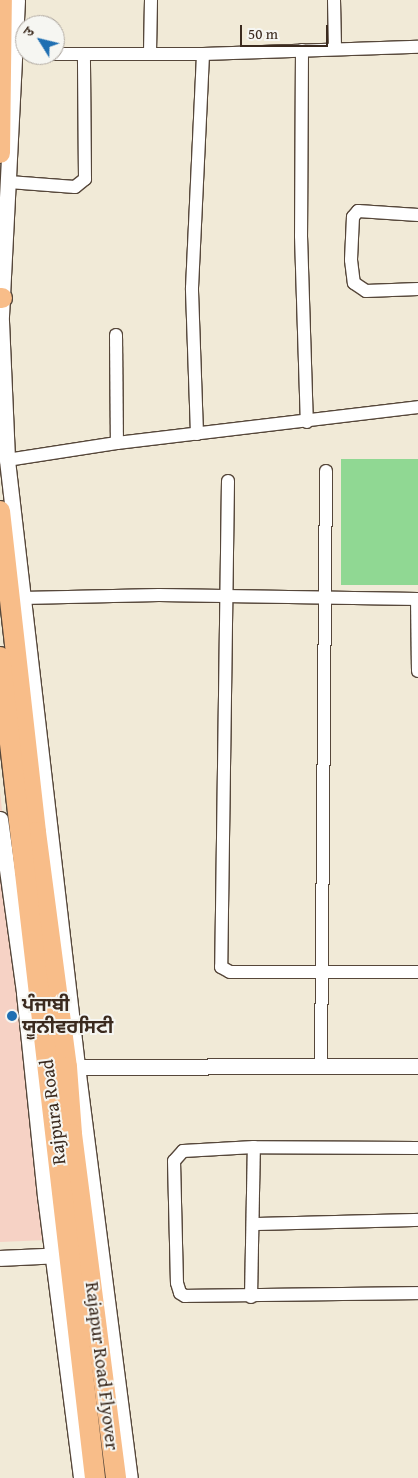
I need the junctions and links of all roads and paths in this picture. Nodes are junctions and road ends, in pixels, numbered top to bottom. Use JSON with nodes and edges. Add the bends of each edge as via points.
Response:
{"nodes":[{"id":1,"x":2,"y":0,"type":"edge"},
{"id":2,"x":16,"y":0,"type":"edge"},
{"id":3,"x":152,"y":0,"type":"edge"},
{"id":4,"x":334,"y":0,"type":"edge"},
{"id":5,"x":17,"y":15,"type":"edge"},
{"id":6,"x":418,"y":47,"type":"edge"},
{"id":7,"x":336,"y":48,"type":"junction"},
{"id":8,"x":302,"y":50,"type":"junction"},
{"id":9,"x":150,"y":52,"type":"junction"},
{"id":10,"x":65,"y":54,"type":"edge"},
{"id":11,"x":84,"y":54,"type":"junction"},
{"id":12,"x":204,"y":54,"type":"junction"},
{"id":13,"x":19,"y":65,"type":"edge"},
{"id":14,"x":0,"y":153,"type":"edge"},
{"id":15,"x":9,"y":182,"type":"junction"},
{"id":16,"x":418,"y":215,"type":"edge"},
{"id":17,"x":418,"y":288,"type":"edge"},
{"id":18,"x":1,"y":298,"type":"edge"},
{"id":19,"x":116,"y":336,"type":"dead end"},
{"id":20,"x":418,"y":407,"type":"edge"},
{"id":21,"x":307,"y":422,"type":"junction"},
{"id":22,"x":197,"y":434,"type":"junction"},
{"id":23,"x":117,"y":443,"type":"junction"},
{"id":24,"x":7,"y":460,"type":"junction"},
{"id":25,"x":326,"y":471,"type":"dead end"},
{"id":26,"x":228,"y":481,"type":"dead end"},
{"id":27,"x":0,"y":511,"type":"edge"},
{"id":28,"x":228,"y":596,"type":"junction"},
{"id":29,"x":22,"y":598,"type":"junction"},
{"id":30,"x":327,"y":598,"type":"junction"},
{"id":31,"x":418,"y":599,"type":"edge"},
{"id":32,"x":0,"y":657,"type":"edge"},
{"id":33,"x":418,"y":672,"type":"edge"},
{"id":34,"x":0,"y":819,"type":"edge"},
{"id":35,"x":323,"y":972,"type":"junction"},
{"id":36,"x":418,"y":972,"type":"edge"},
{"id":37,"x":321,"y":1066,"type":"junction"},
{"id":38,"x":418,"y":1066,"type":"edge"},
{"id":39,"x":64,"y":1067,"type":"junction"},
{"id":40,"x":254,"y":1147,"type":"junction"},
{"id":41,"x":418,"y":1148,"type":"edge"},
{"id":42,"x":418,"y":1220,"type":"edge"},
{"id":43,"x":253,"y":1224,"type":"junction"},
{"id":44,"x":70,"y":1254,"type":"junction"},
{"id":45,"x":0,"y":1258,"type":"edge"},
{"id":46,"x":418,"y":1294,"type":"edge"},
{"id":47,"x":251,"y":1297,"type":"junction"},
{"id":48,"x":81,"y":1478,"type":"edge"},
{"id":49,"x":95,"y":1478,"type":"edge"},
{"id":50,"x":116,"y":1478,"type":"edge"},
{"id":51,"x":130,"y":1478,"type":"edge"}],
"edges":[{"from":1,"to":14,"type":"highway"},
{"from":2,"to":5,"type":"street"},
{"from":3,"to":9,"type":"street"},
{"from":4,"to":7,"type":"street"},
{"from":6,"to":7,"type":"street"},
{"from":7,"to":8,"type":"street"},
{"from":8,"to":12,"type":"street"},
{"from":8,"to":21,"type":"street","via":[[301,236]]},
{"from":9,"to":11,"type":"street"},
{"from":9,"to":12,"type":"street"},
{"from":10,"to":11,"type":"street"},
{"from":11,"to":15,"type":"street","via":[[85,180],[75,187]]},
{"from":12,"to":22,"type":"street","via":[[192,288]]},
{"from":13,"to":15,"type":"street"},
{"from":15,"to":18,"type":"street"},
{"from":16,"to":17,"type":"street","via":[[358,211],[353,216],[351,260],[354,283],[366,291]]},
{"from":18,"to":24,"type":"street"},
{"from":19,"to":23,"type":"street"},
{"from":20,"to":21,"type":"street"},
{"from":21,"to":22,"type":"street"},
{"from":22,"to":23,"type":"street"},
{"from":23,"to":24,"type":"street"},
{"from":24,"to":29,"type":"street"},
{"from":25,"to":30,"type":"street"},
{"from":26,"to":28,"type":"street"},
{"from":27,"to":39,"type":"highway","name":"Rajpura Road"},
{"from":28,"to":29,"type":"street"},
{"from":28,"to":30,"type":"street"},
{"from":28,"to":35,"type":"street","via":[[221,967],[230,972]]},
{"from":29,"to":39,"type":"street"},
{"from":30,"to":31,"type":"street"},
{"from":30,"to":35,"type":"street"},
{"from":31,"to":33,"type":"street"},
{"from":32,"to":39,"type":"highway","name":"Rajpura Road"},
{"from":34,"to":44,"type":"street","via":[[24,993]]},
{"from":35,"to":36,"type":"street"},
{"from":35,"to":37,"type":"street"},
{"from":37,"to":38,"type":"street"},
{"from":37,"to":39,"type":"street"},
{"from":39,"to":44,"type":"highway","name":"Rajpura Road","via":[[72,1134]]},
{"from":39,"to":51,"type":"street"},
{"from":40,"to":41,"type":"street"},
{"from":40,"to":43,"type":"street"},
{"from":40,"to":47,"type":"street","via":[[183,1151],[174,1160],[180,1292],[194,1298]]},
{"from":42,"to":43,"type":"street"},
{"from":43,"to":47,"type":"street"},
{"from":44,"to":45,"type":"street"},
{"from":44,"to":48,"type":"street"},
{"from":44,"to":49,"type":"highway","name":"Rajpura Road"},
{"from":44,"to":50,"type":"highway","name":"Rajapur Road Flyover"},
{"from":46,"to":47,"type":"street"}]}
